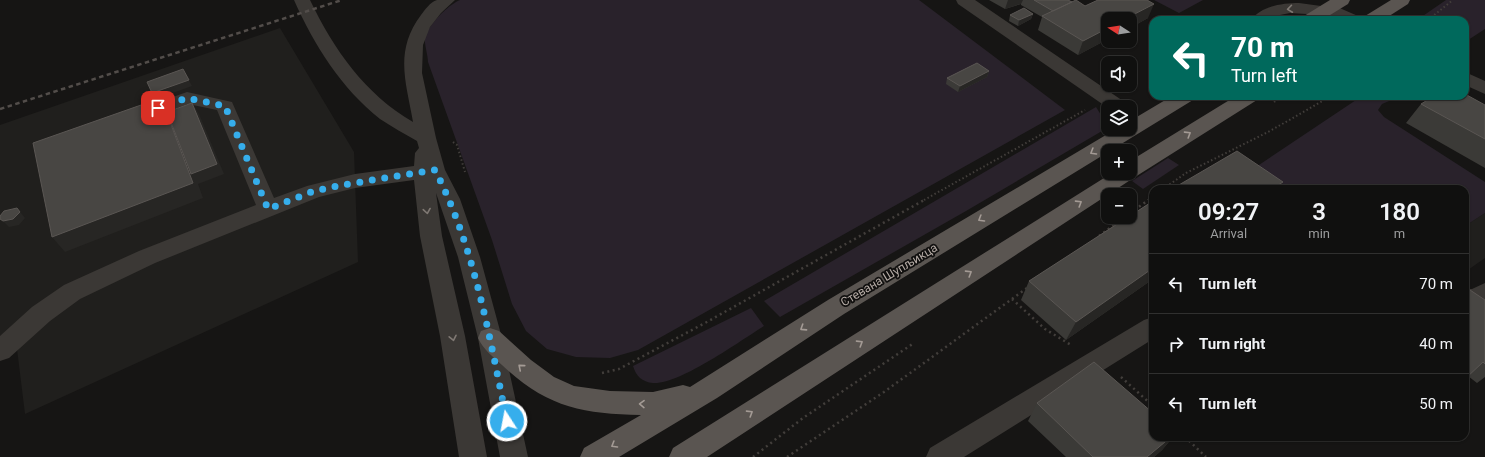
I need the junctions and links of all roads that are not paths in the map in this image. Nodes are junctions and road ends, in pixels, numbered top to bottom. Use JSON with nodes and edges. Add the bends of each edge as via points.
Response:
{"nodes":[{"id":1,"x":302,"y":0,"type":"edge"},
{"id":2,"x":447,"y":0,"type":"edge"},
{"id":3,"x":964,"y":0,"type":"edge"},
{"id":4,"x":1402,"y":0,"type":"edge"},
{"id":5,"x":1326,"y":8,"type":"edge"},
{"id":6,"x":1265,"y":16,"type":"edge"},
{"id":7,"x":1343,"y":16,"type":"edge"},
{"id":8,"x":1377,"y":16,"type":"edge"},
{"id":9,"x":1469,"y":80,"type":"edge"},
{"id":10,"x":1485,"y":88,"type":"edge"},
{"id":11,"x":1109,"y":100,"type":"edge"},
{"id":12,"x":1177,"y":100,"type":"edge"},
{"id":13,"x":1244,"y":100,"type":"edge"},
{"id":14,"x":1137,"y":119,"type":"edge"},
{"id":15,"x":122,"y":121,"type":"edge"},
{"id":16,"x":1109,"y":136,"type":"edge"},
{"id":17,"x":426,"y":138,"type":"junction"},
{"id":18,"x":1137,"y":167,"type":"edge"},
{"id":19,"x":429,"y":171,"type":"junction"},
{"id":20,"x":1116,"y":180,"type":"edge"},
{"id":21,"x":268,"y":209,"type":"junction"},
{"id":22,"x":1485,"y":292,"type":"edge"},
{"id":23,"x":1469,"y":298,"type":"edge"},
{"id":24,"x":1149,"y":329,"type":"edge"},
{"id":25,"x":490,"y":338,"type":"junction"},
{"id":26,"x":0,"y":352,"type":"edge"},
{"id":27,"x":708,"y":390,"type":"junction"},
{"id":28,"x":717,"y":434,"type":"junction"},
{"id":29,"x":473,"y":457,"type":"edge"},
{"id":30,"x":514,"y":457,"type":"edge"},
{"id":31,"x":594,"y":457,"type":"edge"},
{"id":32,"x":683,"y":457,"type":"edge"},
{"id":33,"x":700,"y":457,"type":"edge"},
{"id":34,"x":940,"y":457,"type":"edge"}],
"edges":[{"from":1,"to":17,"type":"street","via":[[333,58],[361,90],[387,114]]},
{"from":2,"to":17,"type":"street","via":[[435,9],[422,26],[414,44],[414,73]]},
{"from":3,"to":11,"type":"street"},
{"from":4,"to":8,"type":"main road"},
{"from":5,"to":6,"type":"street","one_way":true,"via":[[1290,8]]},
{"from":5,"to":7,"type":"street"},
{"from":9,"to":10,"type":"street"},
{"from":12,"to":14,"type":"main road","name":"Стевана Шупљикца"},
{"from":18,"to":13,"type":"main road","one_way":true},
{"from":15,"to":21,"type":"street","via":[[187,98],[225,106]]},
{"from":16,"to":27,"type":"main road","name":"Стевана Шупљикца","one_way":true},
{"from":17,"to":19,"type":"street"},
{"from":19,"to":21,"type":"street","via":[[355,181],[314,191]]},
{"from":19,"to":25,"type":"street","via":[[449,199],[470,257]]},
{"from":19,"to":29,"type":"street","one_way":true,"via":[[427,208]]},
{"from":28,"to":20,"type":"main road","one_way":true},
{"from":21,"to":26,"type":"street","via":[[147,257],[72,292],[41,314]]},
{"from":22,"to":23,"type":"street","via":[[1476,298]]},
{"from":24,"to":34,"type":"street"},
{"from":27,"to":25,"type":"main road","one_way":true,"via":[[653,404],[610,403],[572,397],[540,381]]},
{"from":25,"to":30,"type":"street"},
{"from":27,"to":31,"type":"main road","name":"Стевана Шупљикца","one_way":true},
{"from":28,"to":32,"type":"main road"},
{"from":28,"to":33,"type":"main road"}]}
